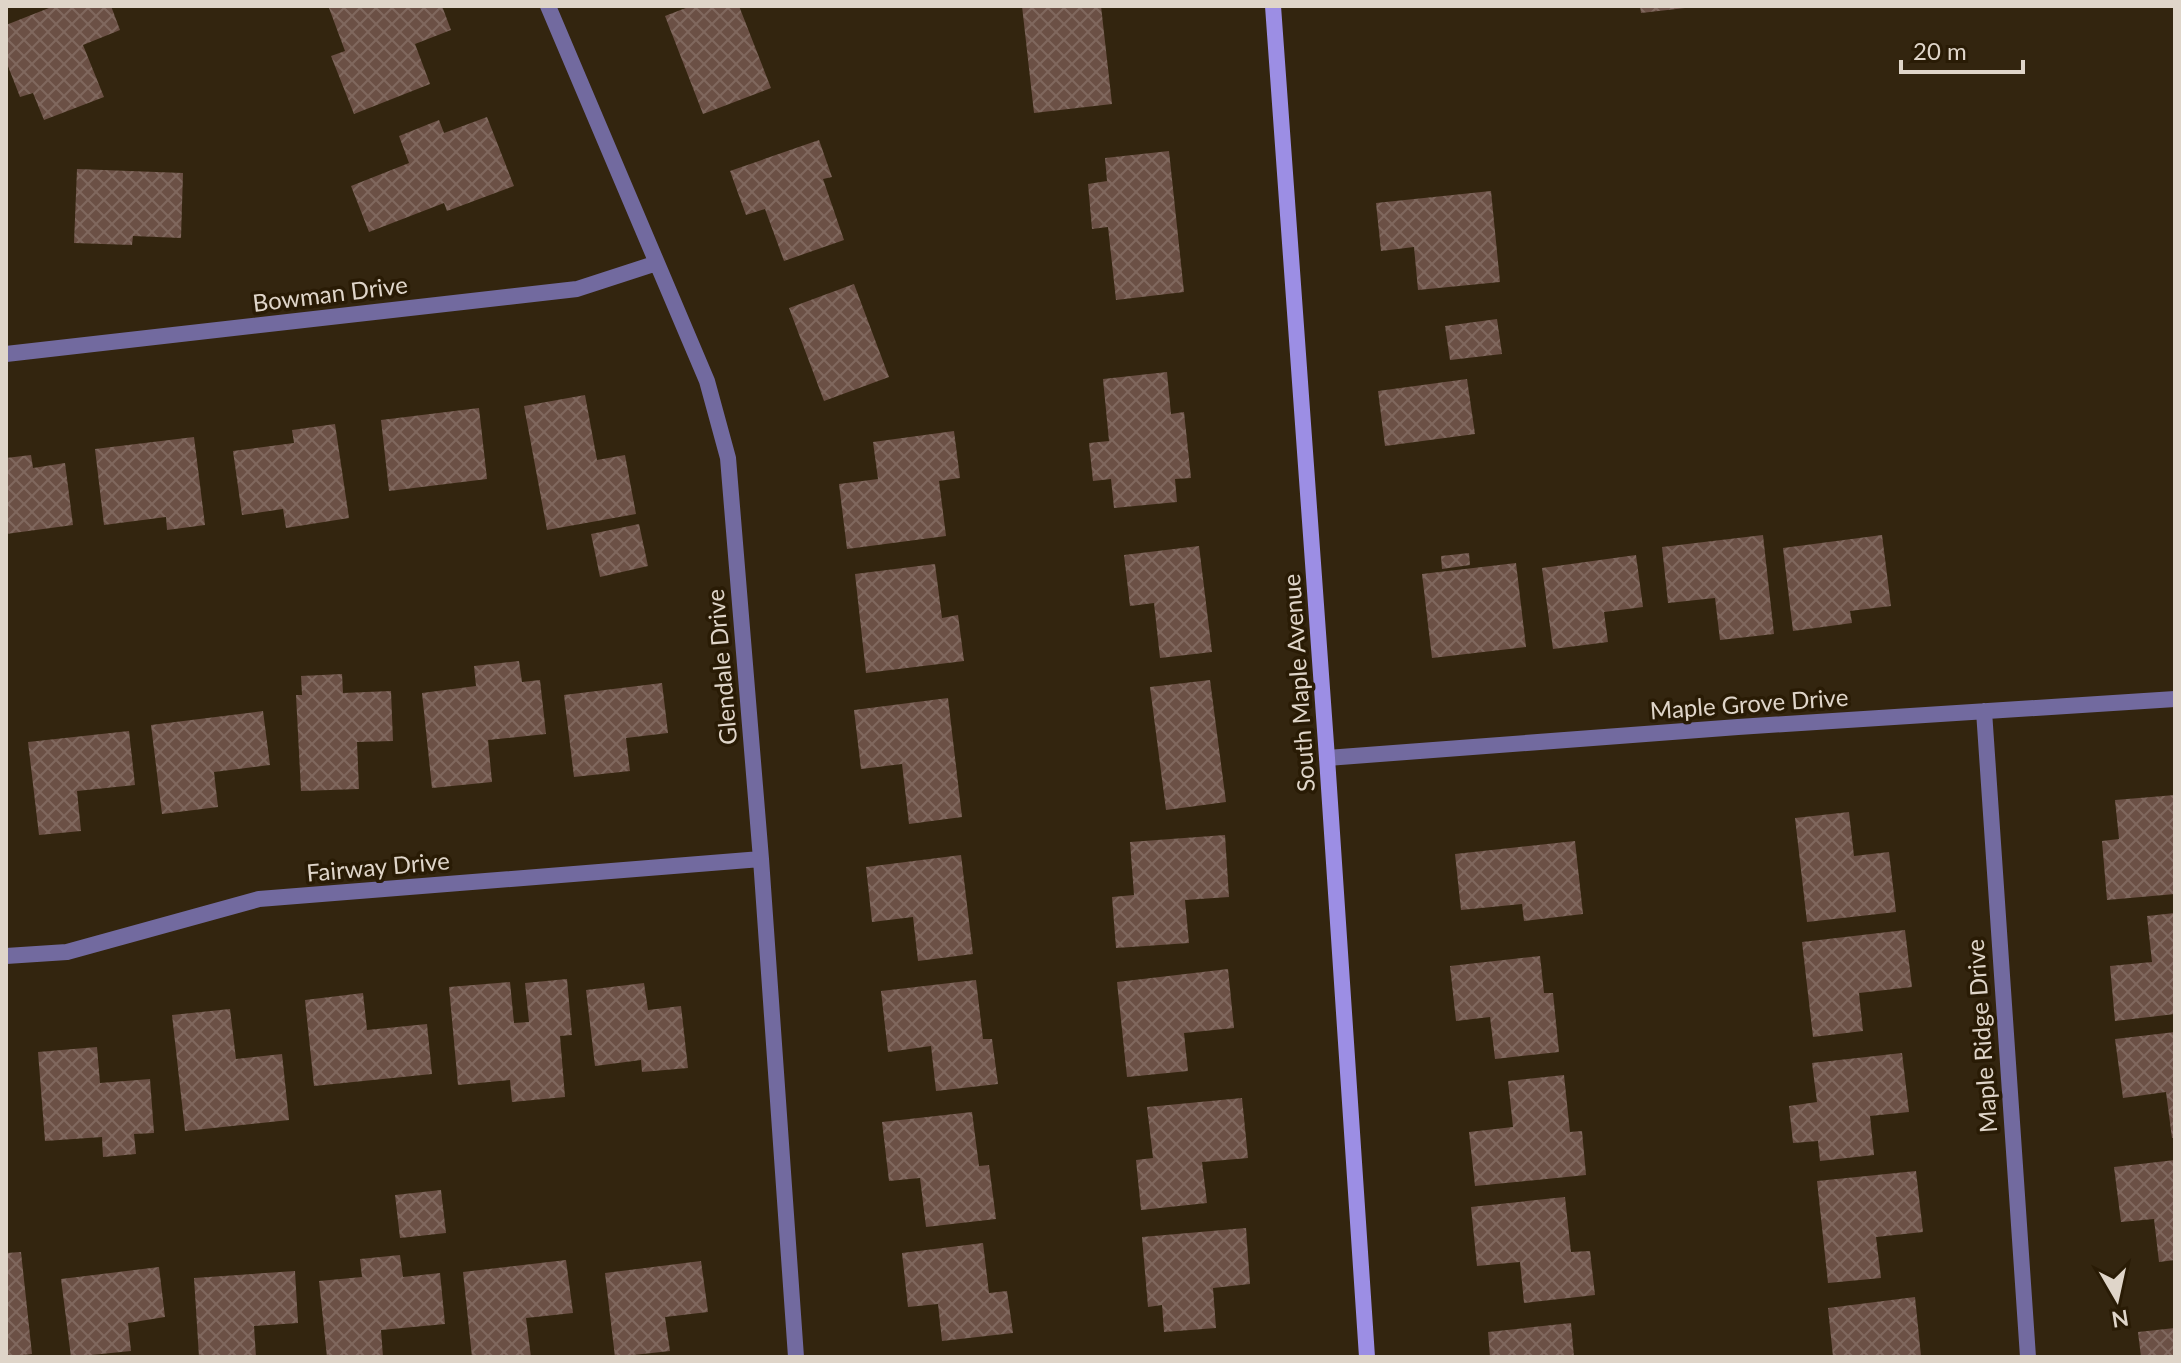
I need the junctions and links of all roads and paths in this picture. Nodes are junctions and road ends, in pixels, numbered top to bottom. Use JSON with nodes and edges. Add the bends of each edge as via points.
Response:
{"nodes":[{"id":1,"x":548,"y":6,"type":"edge"},
{"id":2,"x":1273,"y":6,"type":"edge"},
{"id":3,"x":657,"y":263,"type":"junction"},
{"id":4,"x":6,"y":354,"type":"edge"},
{"id":5,"x":2175,"y":699,"type":"edge"},
{"id":6,"x":1984,"y":711,"type":"junction"},
{"id":7,"x":1327,"y":758,"type":"junction"},
{"id":8,"x":761,"y":859,"type":"junction"},
{"id":9,"x":6,"y":956,"type":"edge"},
{"id":10,"x":796,"y":1357,"type":"edge"},
{"id":11,"x":1367,"y":1357,"type":"edge"},
{"id":12,"x":2028,"y":1357,"type":"edge"}],
"edges":[{"from":1,"to":3,"type":"street","name":"Glendale Drive"},
{"from":2,"to":7,"type":"main road","name":"South Maple Avenue"},
{"from":3,"to":4,"type":"street","name":"Bowman Drive","via":[[577,289]]},
{"from":3,"to":8,"type":"street","name":"Glendale Drive","via":[[707,381],[728,458]]},
{"from":5,"to":6,"type":"street","name":"Maple Grove Drive"},
{"from":6,"to":7,"type":"street","name":"Maple Grove Drive"},
{"from":6,"to":12,"type":"street","name":"Maple Ridge Drive"},
{"from":7,"to":11,"type":"main road","name":"South Maple Avenue"},
{"from":8,"to":9,"type":"street","name":"Fairway Drive","via":[[259,899],[67,952]]},
{"from":8,"to":10,"type":"street","name":"Glendale Drive"}]}
